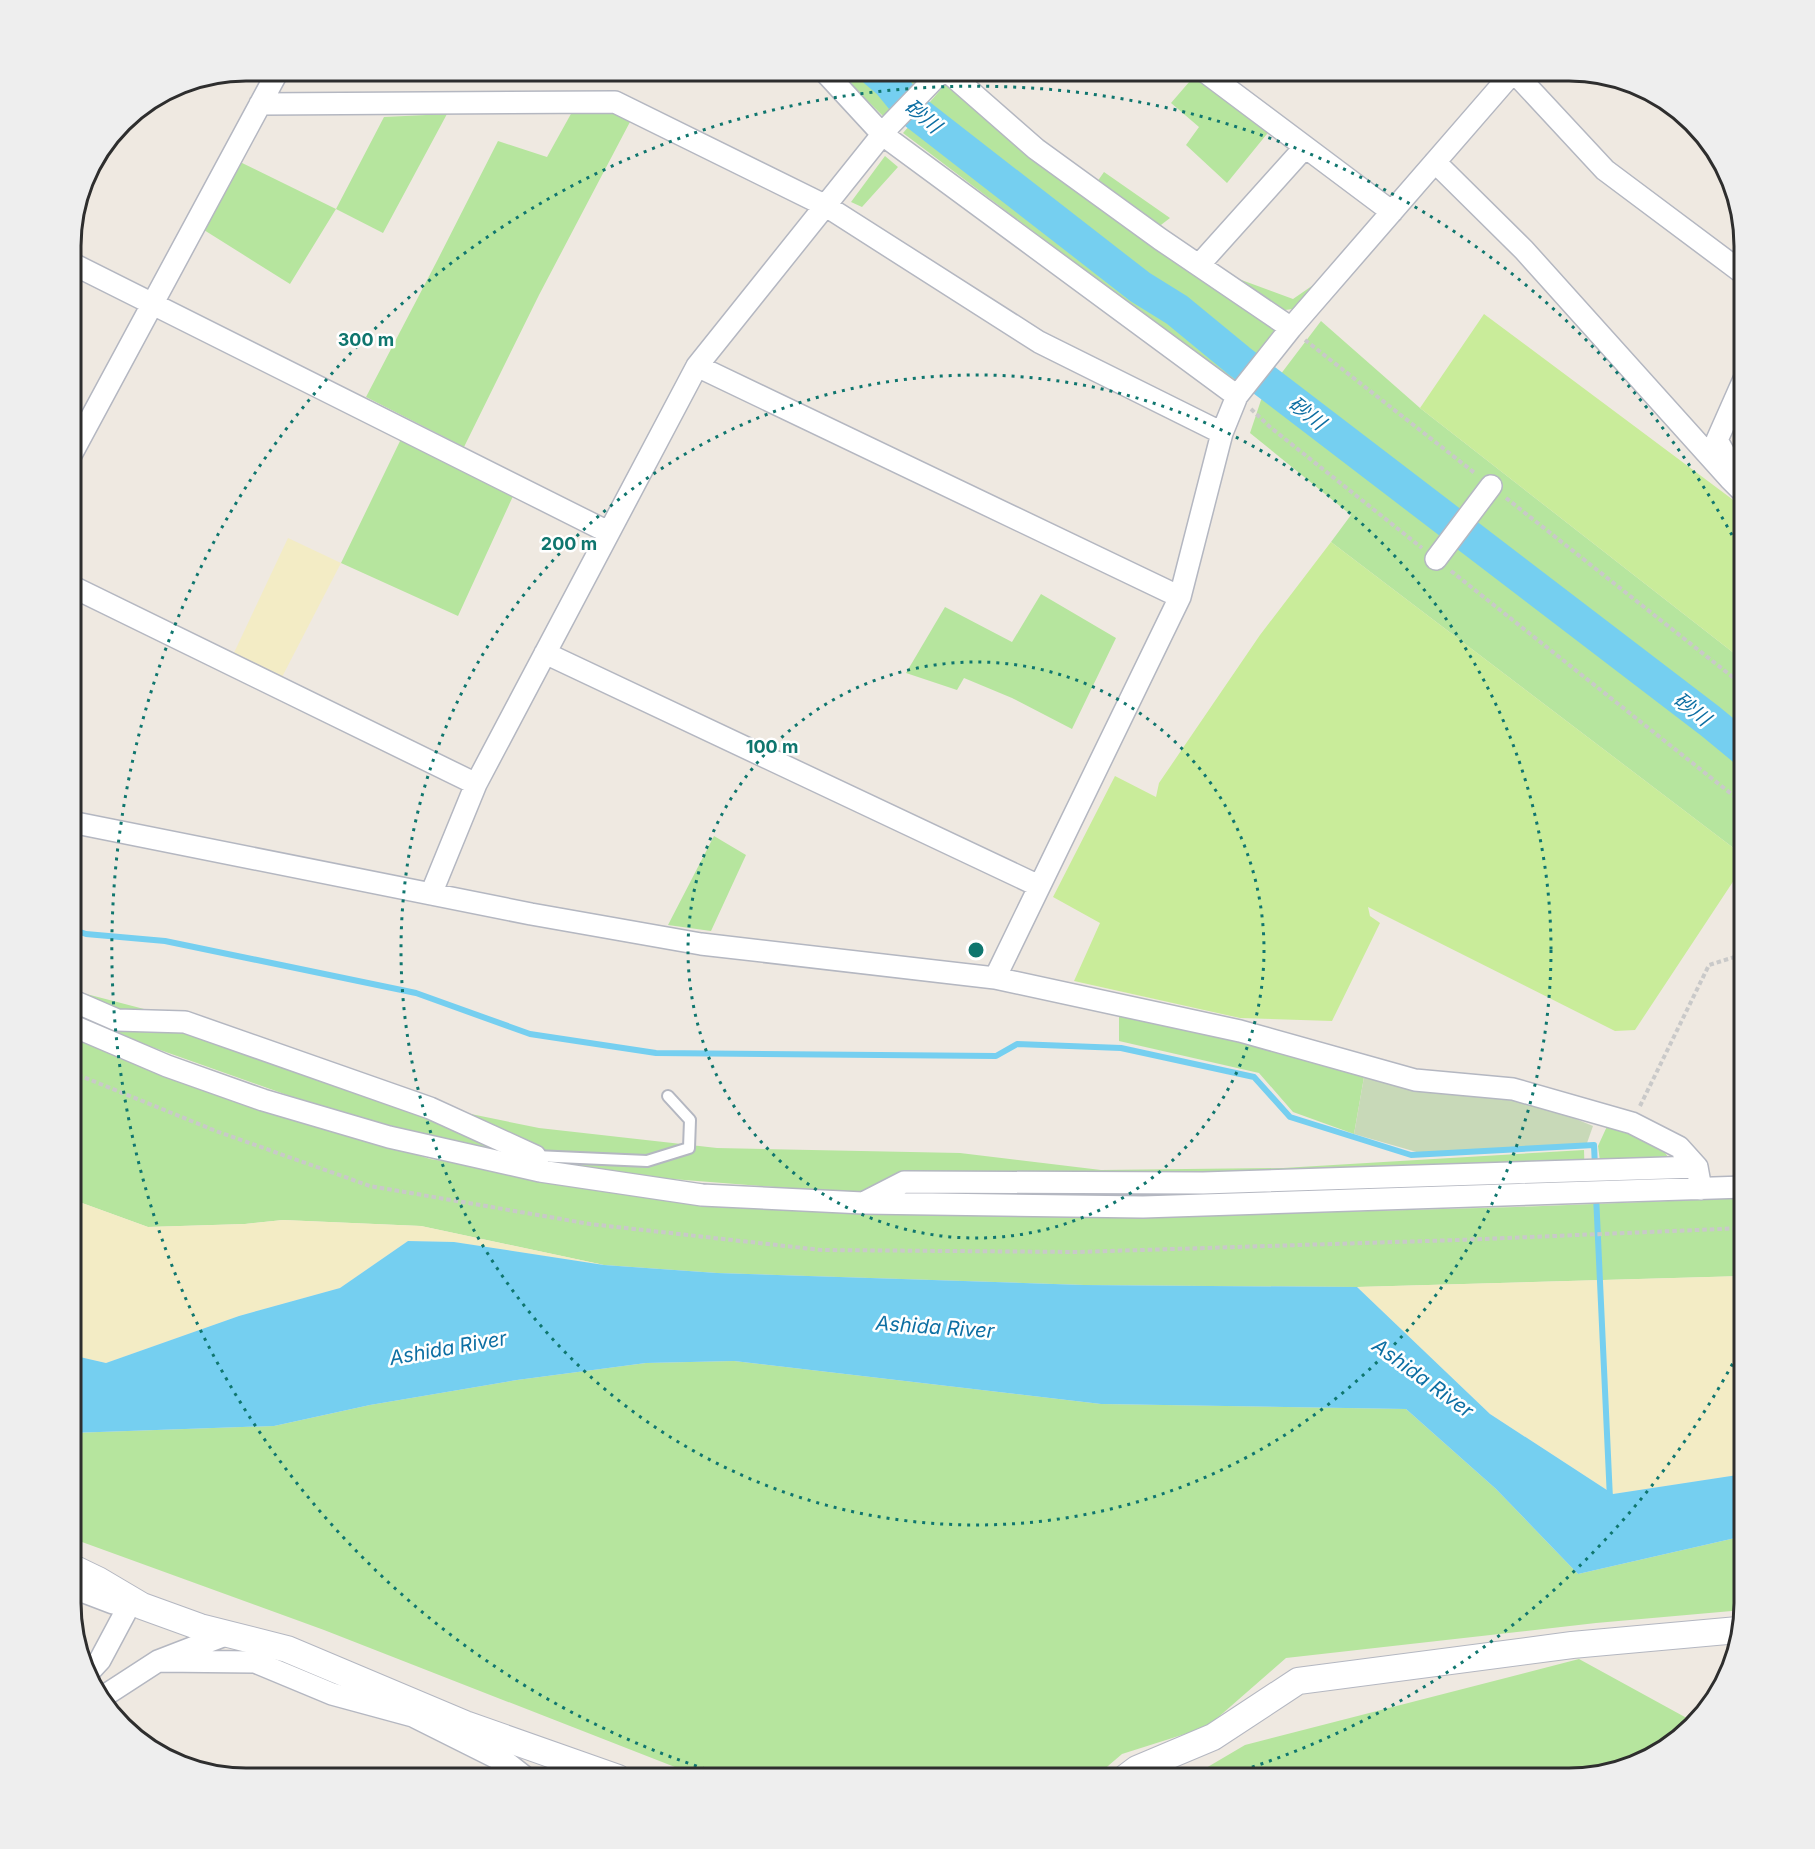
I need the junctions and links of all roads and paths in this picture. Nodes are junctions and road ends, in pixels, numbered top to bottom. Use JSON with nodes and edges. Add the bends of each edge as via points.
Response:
{"nodes":[{"id":1,"x":272,"y":81,"type":"edge"},
{"id":2,"x":835,"y":81,"type":"edge"},
{"id":3,"x":934,"y":81,"type":"edge"},
{"id":4,"x":956,"y":81,"type":"edge"},
{"id":5,"x":1218,"y":81,"type":"edge"},
{"id":6,"x":1504,"y":81,"type":"edge"},
{"id":7,"x":1522,"y":81,"type":"edge"},
{"id":8,"x":260,"y":104,"type":"junction"},
{"id":9,"x":886,"y":130,"type":"junction"},
{"id":10,"x":1305,"y":147,"type":"junction"},
{"id":11,"x":1435,"y":162,"type":"junction"},
{"id":12,"x":826,"y":206,"type":"junction"},
{"id":13,"x":1392,"y":212,"type":"junction"},
{"id":14,"x":1198,"y":266,"type":"junction"},
{"id":15,"x":81,"y":267,"type":"edge"},
{"id":16,"x":1734,"y":267,"type":"edge"},
{"id":17,"x":153,"y":303,"type":"junction"},
{"id":18,"x":1291,"y":328,"type":"junction"},
{"id":19,"x":697,"y":366,"type":"junction"},
{"id":20,"x":1237,"y":396,"type":"junction"},
{"id":21,"x":1734,"y":402,"type":"edge"},
{"id":22,"x":1222,"y":433,"type":"junction"},
{"id":23,"x":81,"y":436,"type":"edge"},
{"id":24,"x":1734,"y":471,"type":"edge"},
{"id":25,"x":1734,"y":483,"type":"edge"},
{"id":26,"x":1491,"y":486,"type":"junction"},
{"id":27,"x":608,"y":532,"type":"junction"},
{"id":28,"x":1436,"y":559,"type":"junction"},
{"id":29,"x":81,"y":591,"type":"edge"},
{"id":30,"x":1180,"y":597,"type":"junction"},
{"id":31,"x":545,"y":653,"type":"junction"},
{"id":32,"x":1734,"y":678,"type":"edge"},
{"id":33,"x":476,"y":784,"type":"junction"},
{"id":34,"x":1734,"y":796,"type":"edge"},
{"id":35,"x":81,"y":824,"type":"edge"},
{"id":36,"x":1039,"y":886,"type":"junction"},
{"id":37,"x":431,"y":894,"type":"junction"},
{"id":38,"x":1734,"y":957,"type":"edge"},
{"id":39,"x":994,"y":978,"type":"junction"},
{"id":40,"x":81,"y":1004,"type":"edge"},
{"id":41,"x":81,"y":1029,"type":"edge"},
{"id":42,"x":668,"y":1096,"type":"dead end"},
{"id":43,"x":1632,"y":1123,"type":"junction"},
{"id":44,"x":537,"y":1163,"type":"junction"},
{"id":45,"x":1697,"y":1167,"type":"junction"},
{"id":46,"x":1734,"y":1187,"type":"edge"},
{"id":47,"x":1701,"y":1189,"type":"junction"},
{"id":48,"x":863,"y":1203,"type":"junction"},
{"id":49,"x":81,"y":1572,"type":"edge"},
{"id":50,"x":81,"y":1591,"type":"edge"},
{"id":51,"x":137,"y":1603,"type":"junction"},
{"id":52,"x":1731,"y":1631,"type":"edge"},
{"id":53,"x":228,"y":1634,"type":"junction"},
{"id":54,"x":158,"y":1661,"type":"junction"},
{"id":55,"x":94,"y":1666,"type":"edge"},
{"id":56,"x":108,"y":1693,"type":"edge"},
{"id":57,"x":416,"y":1710,"type":"junction"},
{"id":58,"x":513,"y":1768,"type":"edge"},
{"id":59,"x":587,"y":1768,"type":"edge"},
{"id":60,"x":1139,"y":1768,"type":"edge"}],
"edges":[{"from":1,"to":8,"type":"street"},
{"from":2,"to":9,"type":"street"},
{"from":3,"to":9,"type":"street"},
{"from":4,"to":14,"type":"street","via":[[1036,149]]},
{"from":5,"to":10,"type":"street"},
{"from":6,"to":11,"type":"street"},
{"from":7,"to":16,"type":"street","via":[[1605,170]]},
{"from":8,"to":12,"type":"street","via":[[615,102]]},
{"from":8,"to":17,"type":"street"},
{"from":9,"to":12,"type":"street"},
{"from":9,"to":20,"type":"street"},
{"from":10,"to":13,"type":"street"},
{"from":10,"to":14,"type":"street"},
{"from":11,"to":13,"type":"street"},
{"from":11,"to":25,"type":"street","via":[[1524,250]]},
{"from":12,"to":19,"type":"street"},
{"from":12,"to":22,"type":"street","via":[[1039,342]]},
{"from":13,"to":18,"type":"street"},
{"from":14,"to":18,"type":"street"},
{"from":15,"to":17,"type":"street"},
{"from":17,"to":23,"type":"street"},
{"from":17,"to":27,"type":"street"},
{"from":18,"to":20,"type":"street"},
{"from":18,"to":26,"type":"path"},
{"from":19,"to":27,"type":"street"},
{"from":19,"to":30,"type":"street"},
{"from":20,"to":22,"type":"street"},
{"from":20,"to":28,"type":"path","via":[[1270,427]]},
{"from":21,"to":24,"type":"street","via":[[1717,440]]},
{"from":22,"to":30,"type":"street"},
{"from":26,"to":28,"type":"street"},
{"from":26,"to":32,"type":"path"},
{"from":27,"to":31,"type":"street"},
{"from":28,"to":34,"type":"path"},
{"from":29,"to":33,"type":"street"},
{"from":30,"to":36,"type":"street"},
{"from":31,"to":33,"type":"street"},
{"from":31,"to":36,"type":"street"},
{"from":33,"to":37,"type":"street"},
{"from":35,"to":37,"type":"street"},
{"from":36,"to":39,"type":"street"},
{"from":37,"to":39,"type":"street","via":[[701,945]]},
{"from":38,"to":43,"type":"path","via":[[1709,965]]},
{"from":39,"to":43,"type":"street","via":[[1240,1031],[1415,1080],[1513,1089]]},
{"from":40,"to":44,"type":"street","via":[[117,1020],[185,1022],[430,1108]]},
{"from":41,"to":44,"type":"street","via":[[167,1066],[263,1100],[389,1137]]},
{"from":42,"to":44,"type":"lane","via":[[690,1120],[688,1148],[647,1161]]},
{"from":43,"to":45,"type":"street","via":[[1679,1147]]},
{"from":44,"to":48,"type":"street","via":[[702,1195]]},
{"from":45,"to":47,"type":"street"},
{"from":45,"to":48,"type":"street","via":[[1203,1183],[904,1182]]},
{"from":46,"to":47,"type":"street"},
{"from":47,"to":48,"type":"street","via":[[1143,1207]]},
{"from":49,"to":51,"type":"street"},
{"from":50,"to":51,"type":"street","via":[[113,1603]]},
{"from":51,"to":53,"type":"street"},
{"from":51,"to":55,"type":"street"},
{"from":52,"to":60,"type":"street","via":[[1572,1645],[1298,1681],[1213,1737]]},
{"from":53,"to":54,"type":"street"},
{"from":53,"to":57,"type":"street","via":[[287,1649]]},
{"from":54,"to":56,"type":"street"},
{"from":54,"to":57,"type":"street","via":[[255,1662],[332,1694]]},
{"from":57,"to":58,"type":"street"},
{"from":57,"to":59,"type":"street"}]}
